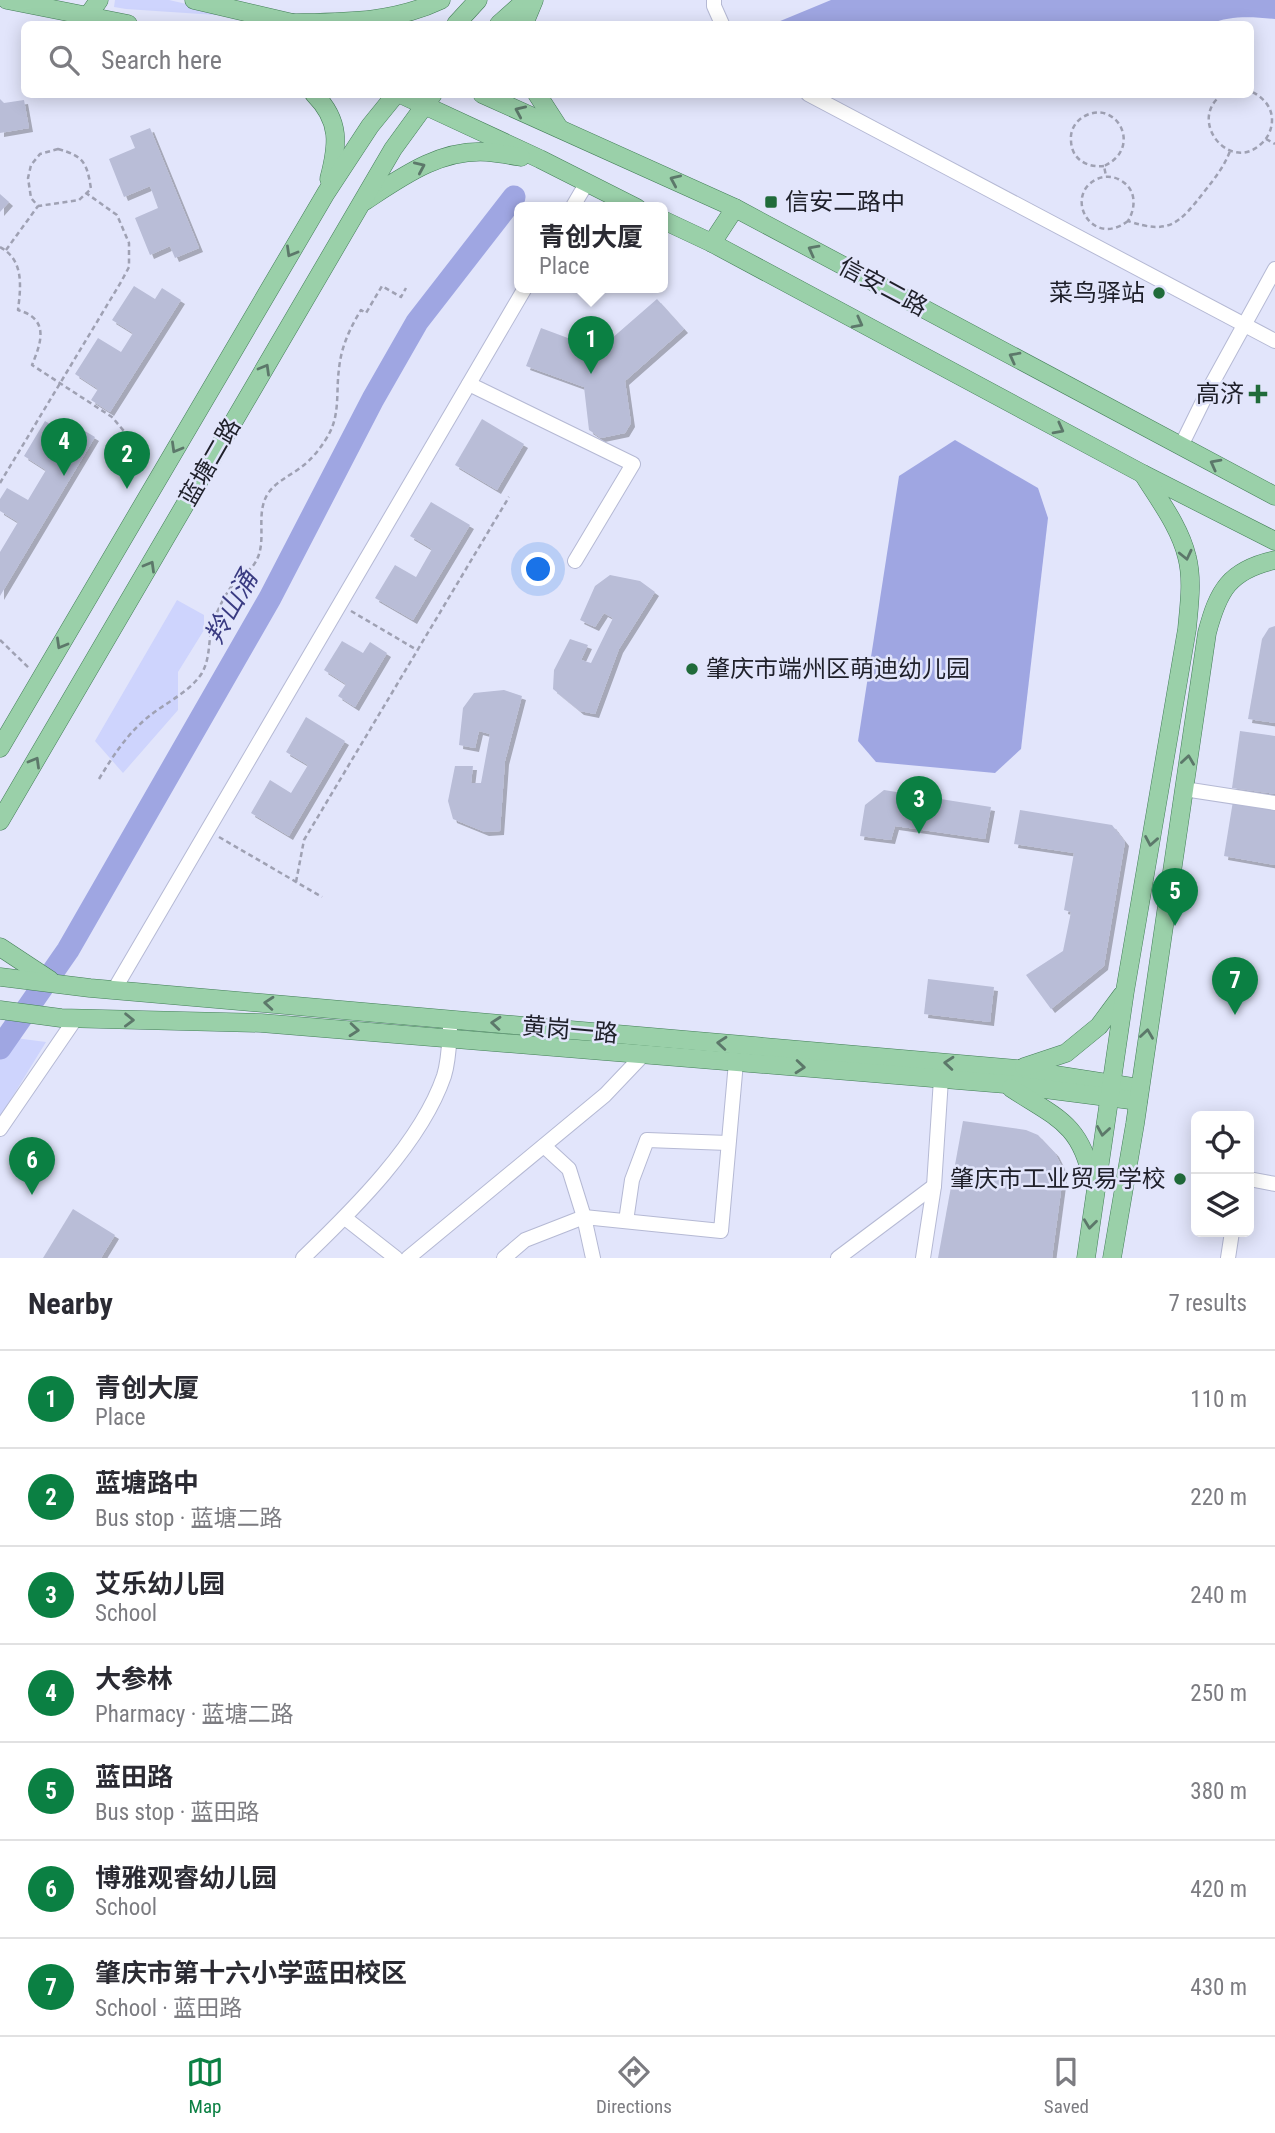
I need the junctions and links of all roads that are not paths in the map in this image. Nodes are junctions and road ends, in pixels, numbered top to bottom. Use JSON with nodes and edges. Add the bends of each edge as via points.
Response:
{"nodes":[{"id":1,"x":6,"y":0,"type":"edge"},
{"id":2,"x":99,"y":0,"type":"edge"},
{"id":3,"x":194,"y":0,"type":"edge"},
{"id":4,"x":441,"y":0,"type":"edge"},
{"id":5,"x":478,"y":0,"type":"edge"},
{"id":6,"x":526,"y":0,"type":"edge"},
{"id":7,"x":534,"y":0,"type":"edge"},
{"id":8,"x":713,"y":0,"type":"edge"},
{"id":9,"x":87,"y":17,"type":"junction"},
{"id":10,"x":110,"y":21,"type":"edge"},
{"id":11,"x":282,"y":21,"type":"edge"},
{"id":12,"x":350,"y":21,"type":"edge"},
{"id":13,"x":459,"y":21,"type":"edge"},
{"id":14,"x":502,"y":21,"type":"edge"},
{"id":15,"x":525,"y":21,"type":"edge"},
{"id":16,"x":721,"y":21,"type":"edge"},
{"id":17,"x":317,"y":98,"type":"edge"},
{"id":18,"x":394,"y":98,"type":"edge"},
{"id":19,"x":491,"y":98,"type":"edge"},
{"id":20,"x":540,"y":98,"type":"edge"},
{"id":21,"x":816,"y":98,"type":"edge"},
{"id":22,"x":429,"y":100,"type":"edge"},
{"id":23,"x":559,"y":128,"type":"junction"},
{"id":24,"x":540,"y":159,"type":"junction"},
{"id":25,"x":586,"y":184,"type":"junction"},
{"id":26,"x":326,"y":193,"type":"junction"},
{"id":27,"x":576,"y":202,"type":"edge"},
{"id":28,"x":624,"y":202,"type":"edge"},
{"id":29,"x":362,"y":203,"type":"junction"},
{"id":30,"x":735,"y":208,"type":"junction"},
{"id":31,"x":668,"y":222,"type":"edge"},
{"id":32,"x":712,"y":243,"type":"junction"},
{"id":33,"x":1275,"y":269,"type":"edge"},
{"id":34,"x":522,"y":293,"type":"edge"},
{"id":35,"x":1244,"y":325,"type":"junction"},
{"id":36,"x":1275,"y":341,"type":"edge"},
{"id":37,"x":469,"y":384,"type":"junction"},
{"id":38,"x":1181,"y":446,"type":"junction"},
{"id":39,"x":1143,"y":474,"type":"junction"},
{"id":40,"x":1275,"y":496,"type":"edge"},
{"id":41,"x":1275,"y":541,"type":"edge"},
{"id":42,"x":1275,"y":560,"type":"edge"},
{"id":43,"x":575,"y":561,"type":"dead end"},
{"id":44,"x":0,"y":748,"type":"edge"},
{"id":45,"x":1184,"y":789,"type":"junction"},
{"id":46,"x":1275,"y":803,"type":"edge"},
{"id":47,"x":0,"y":821,"type":"edge"},
{"id":48,"x":6,"y":951,"type":"edge"},
{"id":49,"x":1,"y":977,"type":"edge"},
{"id":50,"x":56,"y":984,"type":"junction"},
{"id":51,"x":114,"y":990,"type":"junction"},
{"id":52,"x":1125,"y":991,"type":"junction"},
{"id":53,"x":0,"y":1010,"type":"edge"},
{"id":54,"x":69,"y":1018,"type":"junction"},
{"id":55,"x":450,"y":1019,"type":"junction"},
{"id":56,"x":450,"y":1038,"type":"junction"},
{"id":57,"x":644,"y":1054,"type":"junction"},
{"id":58,"x":736,"y":1062,"type":"junction"},
{"id":59,"x":1017,"y":1069,"type":"junction"},
{"id":60,"x":941,"y":1079,"type":"junction"},
{"id":61,"x":1005,"y":1084,"type":"junction"},
{"id":62,"x":1110,"y":1090,"type":"junction"},
{"id":63,"x":1139,"y":1095,"type":"junction"},
{"id":64,"x":0,"y":1129,"type":"edge"},
{"id":65,"x":729,"y":1143,"type":"junction"},
{"id":66,"x":544,"y":1146,"type":"junction"},
{"id":67,"x":1254,"y":1181,"type":"edge"},
{"id":68,"x":1275,"y":1184,"type":"edge"},
{"id":69,"x":934,"y":1186,"type":"junction"},
{"id":70,"x":1094,"y":1190,"type":"junction"},
{"id":71,"x":584,"y":1217,"type":"junction"},
{"id":72,"x":345,"y":1218,"type":"junction"},
{"id":73,"x":626,"y":1221,"type":"junction"},
{"id":74,"x":1231,"y":1237,"type":"edge"},
{"id":75,"x":303,"y":1258,"type":"edge"},
{"id":76,"x":396,"y":1258,"type":"edge"},
{"id":77,"x":408,"y":1258,"type":"edge"},
{"id":78,"x":505,"y":1258,"type":"edge"},
{"id":79,"x":593,"y":1258,"type":"edge"},
{"id":80,"x":838,"y":1258,"type":"edge"},
{"id":81,"x":923,"y":1258,"type":"edge"},
{"id":82,"x":1086,"y":1258,"type":"edge"},
{"id":83,"x":1112,"y":1258,"type":"edge"},
{"id":84,"x":1228,"y":1258,"type":"edge"}],
"edges":[{"from":1,"to":9,"type":"main road"},
{"from":2,"to":9,"type":"main road"},
{"from":3,"to":11,"type":"main road"},
{"from":4,"to":12,"type":"main road","via":[[405,15]]},
{"from":5,"to":13,"type":"main road"},
{"from":6,"to":14,"type":"main road"},
{"from":7,"to":15,"type":"main road"},
{"from":8,"to":16,"type":"street"},
{"from":9,"to":10,"type":"main road"},
{"from":17,"to":26,"type":"main road","via":[[329,112],[336,134]]},
{"from":18,"to":26,"type":"main road","name":"蓝塘二路"},
{"from":23,"to":19,"type":"main road","name":"信安二路","one_way":true},
{"from":20,"to":23,"type":"main road"},
{"from":21,"to":35,"type":"street"},
{"from":22,"to":24,"type":"main road"},
{"from":22,"to":29,"type":"main road","name":"蓝塘二路"},
{"from":30,"to":23,"type":"main road","name":"信安二路","one_way":true},
{"from":24,"to":25,"type":"main road"},
{"from":29,"to":24,"type":"main road","one_way":true,"via":[[414,169],[441,158],[487,152]]},
{"from":25,"to":27,"type":"street"},
{"from":25,"to":28,"type":"main road"},
{"from":26,"to":44,"type":"main road","name":"蓝塘二路","one_way":true},
{"from":47,"to":29,"type":"main road","name":"蓝塘二路","one_way":true},
{"from":30,"to":32,"type":"main road"},
{"from":38,"to":30,"type":"main road","name":"信安二路","one_way":true},
{"from":31,"to":32,"type":"main road","name":"信安二路"},
{"from":32,"to":39,"type":"main road","name":"信安二路","one_way":true},
{"from":33,"to":35,"type":"street"},
{"from":34,"to":37,"type":"street"},
{"from":35,"to":36,"type":"street"},
{"from":35,"to":38,"type":"street"},
{"from":37,"to":43,"type":"street","via":[[633,464]]},
{"from":37,"to":51,"type":"street"},
{"from":40,"to":38,"type":"main road","name":"信安二路","one_way":true},
{"from":39,"to":41,"type":"main road","name":"信安二路"},
{"from":39,"to":52,"type":"main road","one_way":true,"via":[[1181,538],[1188,559],[1190,600]]},
{"from":45,"to":42,"type":"main road","one_way":true,"via":[[1215,605],[1234,578]]},
{"from":45,"to":46,"type":"street"},
{"from":63,"to":45,"type":"main road","one_way":true},
{"from":48,"to":50,"type":"main road"},
{"from":49,"to":50,"type":"main road","name":"黄岗一路"},
{"from":50,"to":51,"type":"main road","name":"黄岗一路"},
{"from":55,"to":51,"type":"main road","name":"黄岗一路","one_way":true},
{"from":52,"to":59,"type":"main road","via":[[1099,1026],[1066,1053]]},
{"from":52,"to":62,"type":"main road"},
{"from":53,"to":54,"type":"main road","name":"黄岗一路"},
{"from":54,"to":56,"type":"main road","name":"黄岗一路","one_way":true,"via":[[261,1023]]},
{"from":54,"to":64,"type":"street"},
{"from":55,"to":56,"type":"street"},
{"from":59,"to":55,"type":"main road","name":"黄岗一路","one_way":true},
{"from":56,"to":57,"type":"main road","name":"黄岗一路"},
{"from":56,"to":72,"type":"street","via":[[434,1100],[407,1144]]},
{"from":57,"to":58,"type":"main road","name":"黄岗一路"},
{"from":57,"to":66,"type":"street","via":[[605,1095]]},
{"from":58,"to":60,"type":"main road","name":"黄岗一路","one_way":true},
{"from":58,"to":65,"type":"street"},
{"from":59,"to":62,"type":"main road","name":"黄岗一路"},
{"from":60,"to":61,"type":"main road","name":"黄岗一路"},
{"from":60,"to":69,"type":"street"},
{"from":61,"to":62,"type":"main road","name":"黄岗一路"},
{"from":61,"to":70,"type":"main road","via":[[1070,1128],[1089,1163]]},
{"from":62,"to":63,"type":"main road","name":"黄岗一路"},
{"from":62,"to":70,"type":"main road","one_way":true},
{"from":63,"to":83,"type":"main road"},
{"from":65,"to":73,"type":"street","via":[[647,1140],[632,1180]]},
{"from":65,"to":73,"type":"street","via":[[721,1231]]},
{"from":66,"to":71,"type":"street","via":[[569,1169]]},
{"from":66,"to":77,"type":"street"},
{"from":67,"to":68,"type":"street"},
{"from":69,"to":80,"type":"street"},
{"from":69,"to":81,"type":"street"},
{"from":70,"to":82,"type":"main road","one_way":true},
{"from":71,"to":73,"type":"street"},
{"from":71,"to":78,"type":"street","via":[[525,1240]]},
{"from":71,"to":79,"type":"street"},
{"from":72,"to":75,"type":"street"},
{"from":72,"to":76,"type":"street"},
{"from":74,"to":84,"type":"street"}]}
